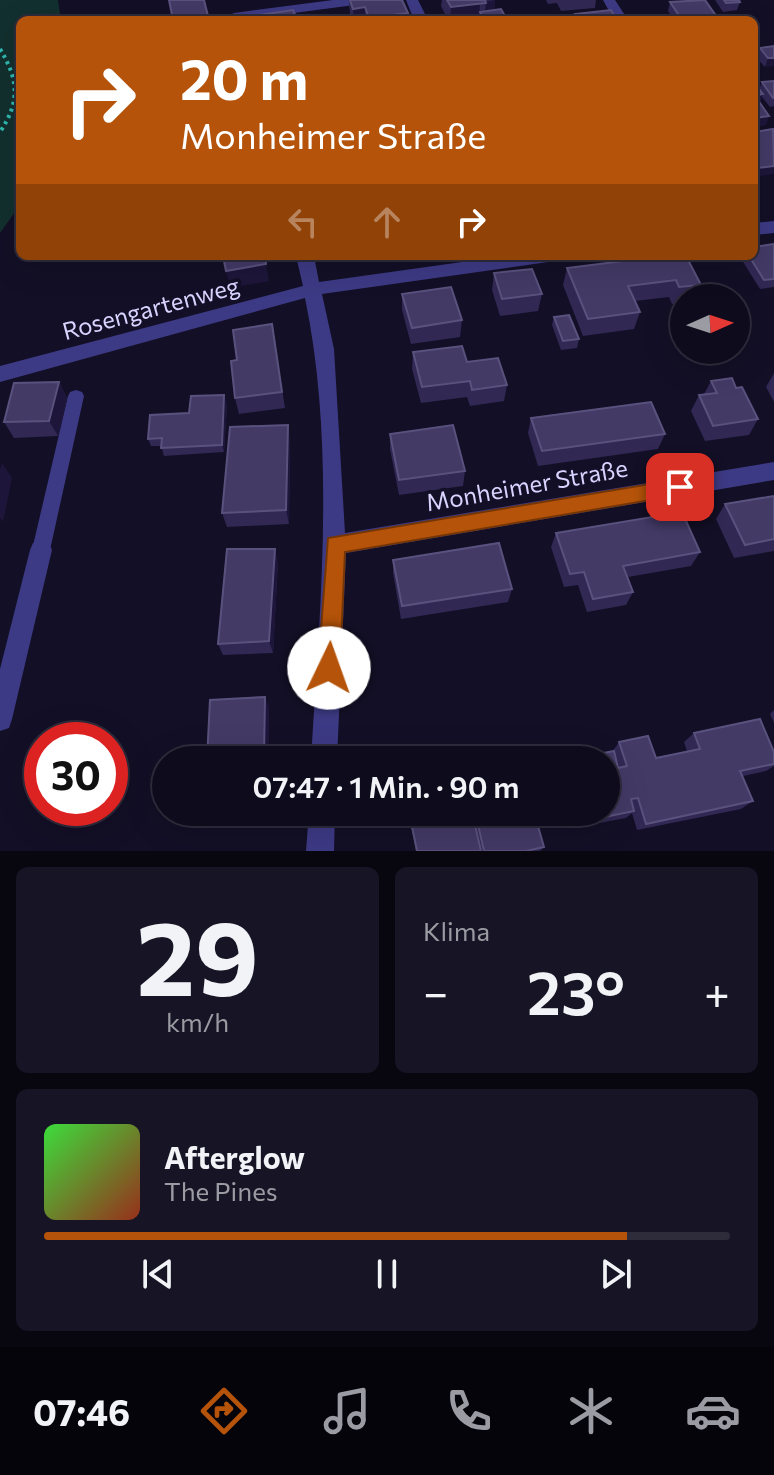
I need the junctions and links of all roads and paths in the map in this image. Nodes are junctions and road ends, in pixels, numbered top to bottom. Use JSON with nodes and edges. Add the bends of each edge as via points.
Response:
{"nodes":[{"id":1,"x":362,"y":0,"type":"edge"},
{"id":2,"x":248,"y":16,"type":"edge"},
{"id":3,"x":0,"y":49,"type":"edge"},
{"id":4,"x":16,"y":79,"type":"edge"},
{"id":5,"x":16,"y":95,"type":"edge"},
{"id":6,"x":0,"y":132,"type":"edge"},
{"id":7,"x":306,"y":260,"type":"edge"},
{"id":8,"x":506,"y":260,"type":"edge"},
{"id":9,"x":315,"y":289,"type":"junction"},
{"id":10,"x":0,"y":374,"type":"edge"},
{"id":11,"x":76,"y":396,"type":"dead end"},
{"id":12,"x":774,"y":471,"type":"edge"},
{"id":13,"x":335,"y":545,"type":"junction"},
{"id":14,"x":41,"y":550,"type":"joint"},
{"id":15,"x":0,"y":719,"type":"edge"},
{"id":16,"x":325,"y":746,"type":"edge"},
{"id":17,"x":321,"y":826,"type":"edge"},
{"id":18,"x":320,"y":851,"type":"edge"}],
"edges":[{"from":1,"to":2,"type":"street"},
{"from":3,"to":4,"type":"path"},
{"from":5,"to":6,"type":"path","via":[[13,113]]},
{"from":7,"to":9,"type":"street"},
{"from":8,"to":9,"type":"street","name":"Rosengartenweg"},
{"from":9,"to":10,"type":"street","name":"Rosengartenweg"},
{"from":9,"to":13,"type":"street","via":[[325,349]]},
{"from":11,"to":14,"type":"lane"},
{"from":12,"to":13,"type":"street","name":"Monheimer Straße"},
{"from":13,"to":16,"type":"street"},
{"from":14,"to":15,"type":"street"},
{"from":17,"to":18,"type":"street"}]}
